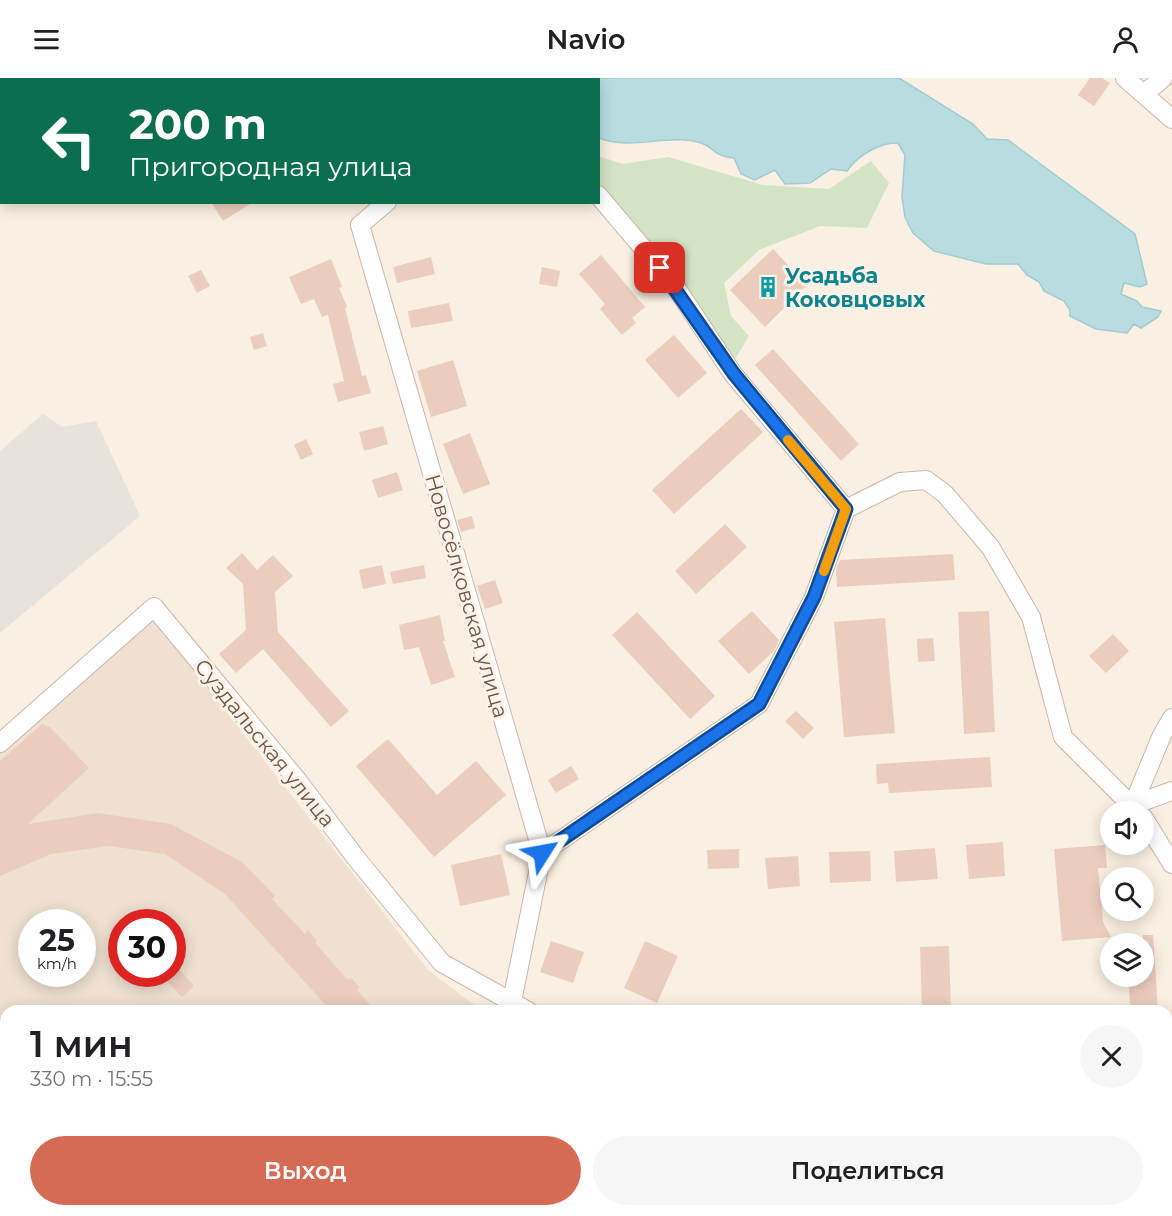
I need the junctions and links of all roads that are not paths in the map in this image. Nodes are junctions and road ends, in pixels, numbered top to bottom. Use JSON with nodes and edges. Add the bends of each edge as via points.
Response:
{"nodes":[{"id":1,"x":1125,"y":78,"type":"edge"},
{"id":2,"x":1163,"y":78,"type":"edge"},
{"id":3,"x":1144,"y":94,"type":"junction"},
{"id":4,"x":1172,"y":119,"type":"edge"},
{"id":5,"x":600,"y":197,"type":"edge"},
{"id":6,"x":385,"y":204,"type":"edge"},
{"id":7,"x":846,"y":509,"type":"junction"},
{"id":8,"x":1172,"y":718,"type":"edge"},
{"id":9,"x":0,"y":743,"type":"edge"},
{"id":10,"x":1172,"y":791,"type":"edge"},
{"id":11,"x":1128,"y":801,"type":"edge"},
{"id":12,"x":1141,"y":801,"type":"edge"},
{"id":13,"x":1154,"y":802,"type":"edge"},
{"id":14,"x":1154,"y":836,"type":"edge"},
{"id":15,"x":542,"y":853,"type":"junction"},
{"id":16,"x":1172,"y":864,"type":"edge"},
{"id":17,"x":512,"y":1005,"type":"edge"},
{"id":18,"x":517,"y":1005,"type":"edge"}],
"edges":[{"from":1,"to":3,"type":"street"},
{"from":2,"to":3,"type":"street"},
{"from":3,"to":4,"type":"street"},
{"from":5,"to":7,"type":"street","via":[[675,286],[734,374]]},
{"from":6,"to":15,"type":"street","name":"Новосёлковская улица","via":[[360,225]]},
{"from":7,"to":11,"type":"street","via":[[900,482],[926,480],[945,494],[991,548],[1031,617],[1063,737]]},
{"from":7,"to":15,"type":"street","via":[[814,597],[759,704]]},
{"from":8,"to":12,"type":"street","via":[[1162,735]]},
{"from":9,"to":17,"type":"street","name":"Суздальская улица","via":[[154,607],[442,963]]},
{"from":10,"to":13,"type":"street"},
{"from":14,"to":16,"type":"street"},
{"from":15,"to":18,"type":"street","name":"Новосёлковская улица"}]}
